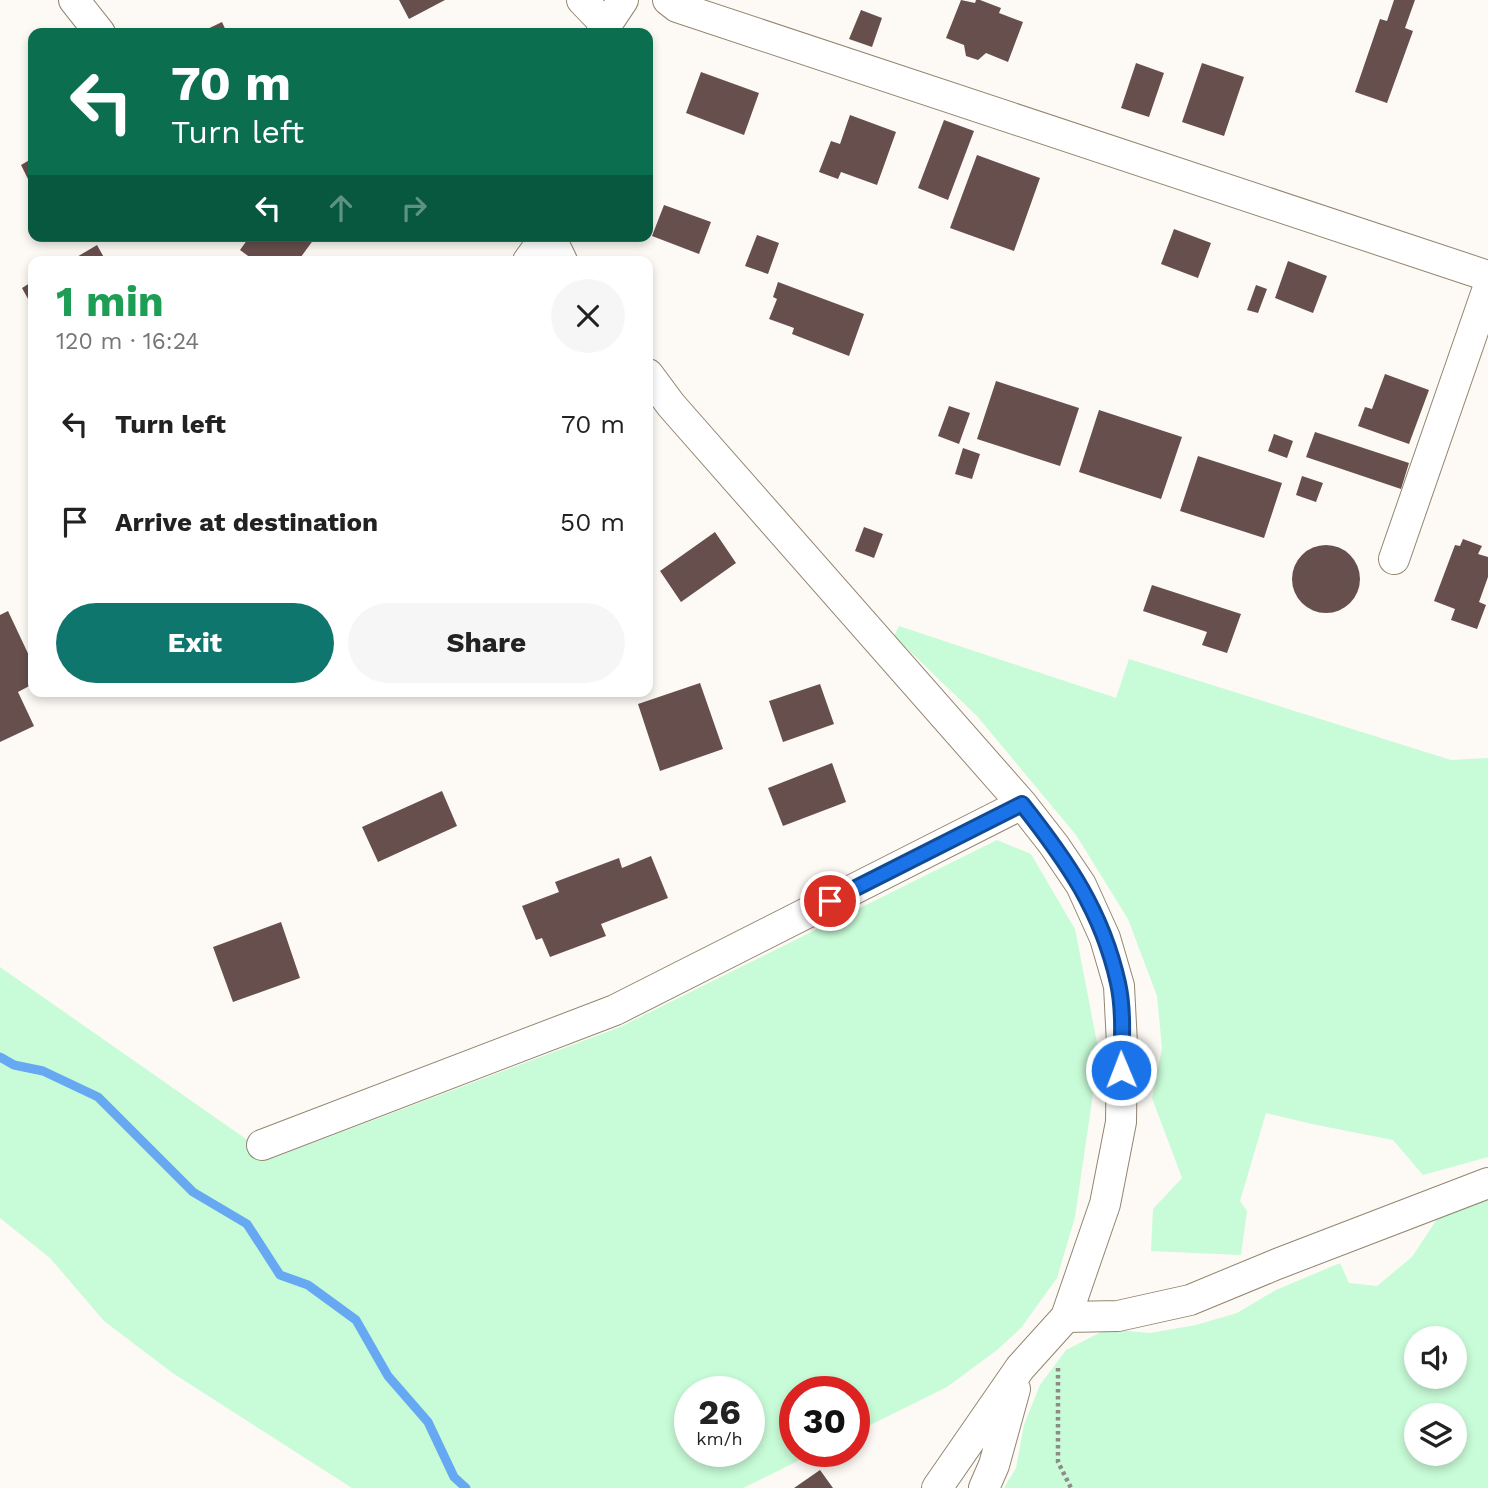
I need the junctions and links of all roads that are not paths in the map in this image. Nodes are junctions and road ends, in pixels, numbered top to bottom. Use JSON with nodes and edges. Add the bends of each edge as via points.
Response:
{"nodes":[{"id":1,"x":74,"y":0,"type":"edge"},
{"id":2,"x":582,"y":0,"type":"edge"},
{"id":3,"x":623,"y":0,"type":"edge"},
{"id":4,"x":668,"y":0,"type":"edge"},
{"id":5,"x":96,"y":28,"type":"edge"},
{"id":6,"x":603,"y":28,"type":"edge"},
{"id":7,"x":605,"y":28,"type":"edge"},
{"id":8,"x":543,"y":242,"type":"edge"},
{"id":9,"x":532,"y":256,"type":"edge"},
{"id":10,"x":1488,"y":276,"type":"edge"},
{"id":11,"x":1488,"y":288,"type":"edge"},
{"id":12,"x":653,"y":380,"type":"edge"},
{"id":13,"x":1394,"y":559,"type":"dead end"},
{"id":14,"x":1022,"y":804,"type":"junction"},
{"id":15,"x":262,"y":1145,"type":"dead end"},
{"id":16,"x":1488,"y":1183,"type":"edge"},
{"id":17,"x":1062,"y":1321,"type":"junction"},
{"id":18,"x":1020,"y":1368,"type":"junction"},
{"id":19,"x":937,"y":1488,"type":"edge"},
{"id":20,"x":984,"y":1488,"type":"edge"}],
"edges":[{"from":1,"to":5,"type":"street"},
{"from":2,"to":6,"type":"street"},
{"from":3,"to":7,"type":"street"},
{"from":4,"to":10,"type":"street","via":[[677,7]]},
{"from":8,"to":9,"type":"street"},
{"from":11,"to":13,"type":"street"},
{"from":12,"to":14,"type":"street"},
{"from":14,"to":15,"type":"street","via":[[615,1010]]},
{"from":14,"to":17,"type":"street","via":[[1081,885],[1105,938],[1119,986],[1121,1122],[1105,1204]]},
{"from":16,"to":17,"type":"street","via":[[1190,1300],[1118,1316]]},
{"from":17,"to":18,"type":"street"},
{"from":18,"to":19,"type":"street"},
{"from":18,"to":20,"type":"street"}]}
